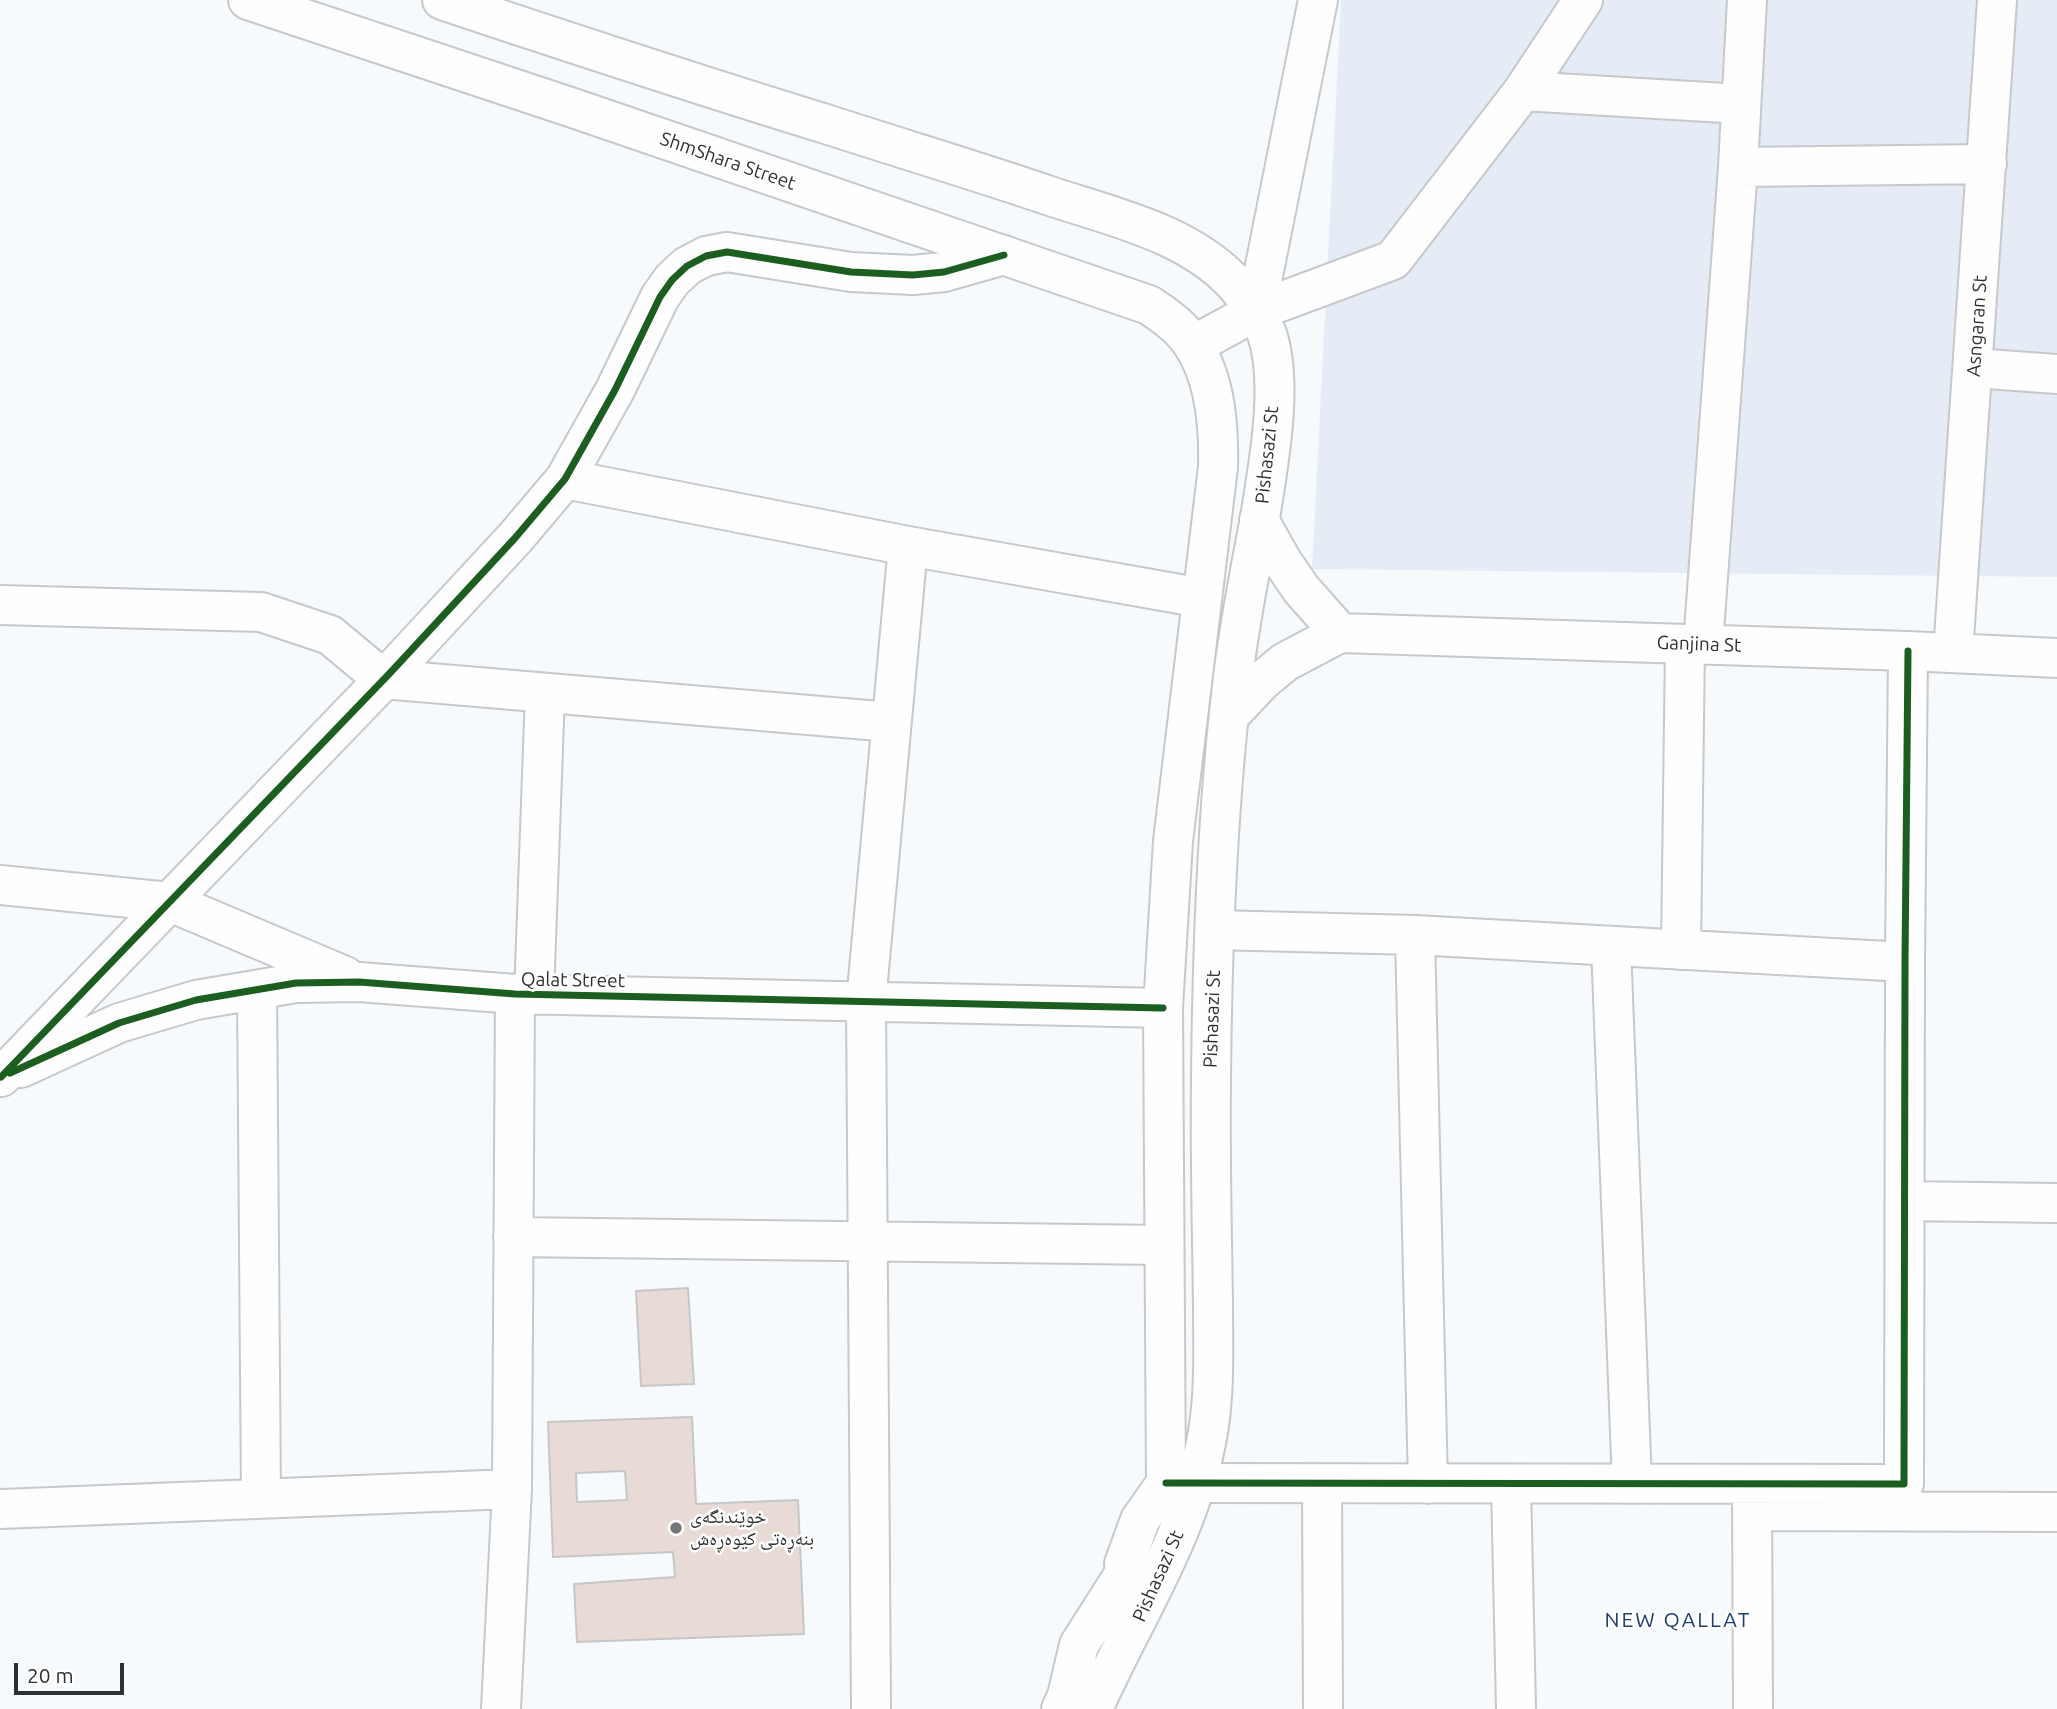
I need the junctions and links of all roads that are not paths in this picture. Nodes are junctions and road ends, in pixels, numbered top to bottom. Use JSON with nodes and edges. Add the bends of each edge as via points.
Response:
{"nodes":[{"id":1,"x":248,"y":0,"type":"edge"},
{"id":2,"x":442,"y":0,"type":"edge"},
{"id":3,"x":1318,"y":0,"type":"edge"},
{"id":4,"x":1583,"y":0,"type":"edge"},
{"id":5,"x":1747,"y":0,"type":"edge"},
{"id":6,"x":1997,"y":0,"type":"edge"},
{"id":7,"x":1523,"y":91,"type":"junction"},
{"id":8,"x":1741,"y":104,"type":"junction"},
{"id":9,"x":1987,"y":164,"type":"junction"},
{"id":10,"x":1738,"y":167,"type":"junction"},
{"id":11,"x":1004,"y":255,"type":"junction"},
{"id":12,"x":1256,"y":311,"type":"junction"},
{"id":13,"x":1194,"y":345,"type":"junction"},
{"id":14,"x":1974,"y":368,"type":"junction"},
{"id":15,"x":2057,"y":374,"type":"edge"},
{"id":16,"x":565,"y":479,"type":"junction"},
{"id":17,"x":1259,"y":520,"type":"junction"},
{"id":18,"x":908,"y":546,"type":"junction"},
{"id":19,"x":1202,"y":598,"type":"junction"},
{"id":20,"x":0,"y":605,"type":"edge"},
{"id":21,"x":1340,"y":633,"type":"junction"},
{"id":22,"x":1694,"y":644,"type":"junction"},
{"id":23,"x":1908,"y":651,"type":"junction"},
{"id":24,"x":1953,"y":653,"type":"junction"},
{"id":25,"x":2057,"y":658,"type":"edge"},
{"id":26,"x":383,"y":680,"type":"junction"},
{"id":27,"x":545,"y":693,"type":"junction"},
{"id":28,"x":1228,"y":716,"type":"junction"},
{"id":29,"x":891,"y":722,"type":"junction"},
{"id":30,"x":0,"y":885,"type":"edge"},
{"id":31,"x":170,"y":902,"type":"junction"},
{"id":32,"x":1215,"y":930,"type":"junction"},
{"id":33,"x":1415,"y":935,"type":"junction"},
{"id":34,"x":1611,"y":946,"type":"junction"},
{"id":35,"x":1681,"y":950,"type":"junction"},
{"id":36,"x":1905,"y":962,"type":"junction"},
{"id":37,"x":359,"y":982,"type":"junction"},
{"id":38,"x":257,"y":990,"type":"junction"},
{"id":39,"x":525,"y":994,"type":"junction"},
{"id":40,"x":866,"y":1002,"type":"junction"},
{"id":41,"x":1163,"y":1008,"type":"junction"},
{"id":42,"x":1,"y":1077,"type":"edge"},
{"id":43,"x":1905,"y":1201,"type":"junction"},
{"id":44,"x":2057,"y":1203,"type":"edge"},
{"id":45,"x":513,"y":1237,"type":"junction"},
{"id":46,"x":868,"y":1243,"type":"junction"},
{"id":47,"x":1164,"y":1245,"type":"junction"},
{"id":48,"x":1181,"y":1483,"type":"junction"},
{"id":49,"x":1322,"y":1484,"type":"junction"},
{"id":50,"x":1428,"y":1484,"type":"junction"},
{"id":51,"x":1511,"y":1484,"type":"junction"},
{"id":52,"x":1632,"y":1484,"type":"junction"},
{"id":53,"x":512,"y":1489,"type":"junction"},
{"id":54,"x":1752,"y":1497,"type":"junction"},
{"id":55,"x":261,"y":1499,"type":"junction"},
{"id":56,"x":0,"y":1509,"type":"edge"},
{"id":57,"x":2057,"y":1512,"type":"edge"},
{"id":58,"x":501,"y":1709,"type":"edge"},
{"id":59,"x":871,"y":1709,"type":"edge"},
{"id":60,"x":1060,"y":1709,"type":"edge"},
{"id":61,"x":1093,"y":1709,"type":"edge"},
{"id":62,"x":1323,"y":1709,"type":"edge"},
{"id":63,"x":1516,"y":1709,"type":"edge"},
{"id":64,"x":1753,"y":1709,"type":"edge"}],
"edges":[{"from":1,"to":11,"type":"street","name":"ShmShara Street"},
{"from":2,"to":12,"type":"street","via":[[1144,228],[1198,253],[1238,288]]},
{"from":3,"to":12,"type":"street"},
{"from":4,"to":7,"type":"street"},
{"from":5,"to":8,"type":"street"},
{"from":6,"to":9,"type":"street","name":"Asngaran St"},
{"from":7,"to":8,"type":"street"},
{"from":7,"to":12,"type":"street","via":[[1393,260]]},
{"from":8,"to":10,"type":"street"},
{"from":9,"to":10,"type":"street"},
{"from":9,"to":14,"type":"street","name":"Asngaran St"},
{"from":10,"to":22,"type":"street"},
{"from":11,"to":13,"type":"street","name":"ShmShara Street","via":[[1149,304],[1174,322]]},
{"from":11,"to":16,"type":"street","via":[[954,270],[913,275],[851,272],[727,253],[687,265],[660,297]]},
{"from":12,"to":13,"type":"street"},
{"from":12,"to":17,"type":"street","name":"Pishasazi St","via":[[1273,362],[1272,426]]},
{"from":13,"to":19,"type":"street","name":"Pishasazi St","via":[[1212,394],[1219,436]]},
{"from":14,"to":15,"type":"street"},
{"from":14,"to":24,"type":"street","name":"Asngaran St"},
{"from":16,"to":18,"type":"street"},
{"from":16,"to":26,"type":"street"},
{"from":17,"to":21,"type":"street","via":[[1301,589]]},
{"from":17,"to":28,"type":"street","name":"Pishasazi St"},
{"from":18,"to":19,"type":"street"},
{"from":18,"to":29,"type":"street"},
{"from":19,"to":41,"type":"street","name":"Pishasazi St","via":[[1172,841]]},
{"from":20,"to":26,"type":"street","via":[[261,612],[330,635]]},
{"from":21,"to":22,"type":"street","name":"Ganjina St"},
{"from":21,"to":28,"type":"street","via":[[1286,662]]},
{"from":22,"to":23,"type":"street","name":"Ganjina St"},
{"from":22,"to":35,"type":"street"},
{"from":23,"to":24,"type":"street","name":"Ganjina St"},
{"from":23,"to":36,"type":"street"},
{"from":24,"to":25,"type":"street","name":"Ganjina St"},
{"from":26,"to":27,"type":"street"},
{"from":26,"to":31,"type":"street"},
{"from":27,"to":29,"type":"street"},
{"from":27,"to":39,"type":"street"},
{"from":28,"to":32,"type":"street","name":"Pishasazi St"},
{"from":29,"to":40,"type":"street"},
{"from":30,"to":31,"type":"street"},
{"from":31,"to":37,"type":"street"},
{"from":31,"to":42,"type":"street"},
{"from":32,"to":33,"type":"street"},
{"from":32,"to":48,"type":"street","name":"Pishasazi St","via":[[1210,1123],[1213,1384],[1210,1423]]},
{"from":33,"to":34,"type":"street"},
{"from":33,"to":50,"type":"street"},
{"from":34,"to":35,"type":"street"},
{"from":34,"to":52,"type":"street"},
{"from":35,"to":36,"type":"street"},
{"from":36,"to":43,"type":"street"},
{"from":37,"to":38,"type":"street","name":"Qalat Street","via":[[296,983]]},
{"from":37,"to":39,"type":"street","name":"Qalat Street"},
{"from":38,"to":42,"type":"street","name":"Qalat Street","via":[[196,1000],[119,1023]]},
{"from":38,"to":55,"type":"street"},
{"from":39,"to":40,"type":"street","name":"Qalat Street"},
{"from":39,"to":45,"type":"street"},
{"from":40,"to":41,"type":"street","name":"Qalat Street"},
{"from":40,"to":46,"type":"street"},
{"from":41,"to":47,"type":"street","name":"Pishasazi St"},
{"from":43,"to":44,"type":"street"},
{"from":43,"to":54,"type":"street","via":[[1904,1484]]},
{"from":45,"to":46,"type":"street"},
{"from":45,"to":53,"type":"street"},
{"from":46,"to":47,"type":"street"},
{"from":46,"to":59,"type":"street"},
{"from":47,"to":48,"type":"street","name":"Pishasazi St"},
{"from":48,"to":49,"type":"street"},
{"from":48,"to":60,"type":"street","name":"Pishasazi St","via":[[1140,1520],[1124,1564],[1128,1568],[1079,1645]]},
{"from":48,"to":61,"type":"street","name":"Pishasazi St","via":[[1165,1566]]},
{"from":49,"to":50,"type":"street"},
{"from":49,"to":62,"type":"street"},
{"from":50,"to":51,"type":"street"},
{"from":51,"to":52,"type":"street"},
{"from":51,"to":63,"type":"street"},
{"from":52,"to":54,"type":"street"},
{"from":53,"to":55,"type":"street"},
{"from":53,"to":58,"type":"street"},
{"from":54,"to":57,"type":"street"},
{"from":54,"to":64,"type":"street"},
{"from":55,"to":56,"type":"street"}]}
